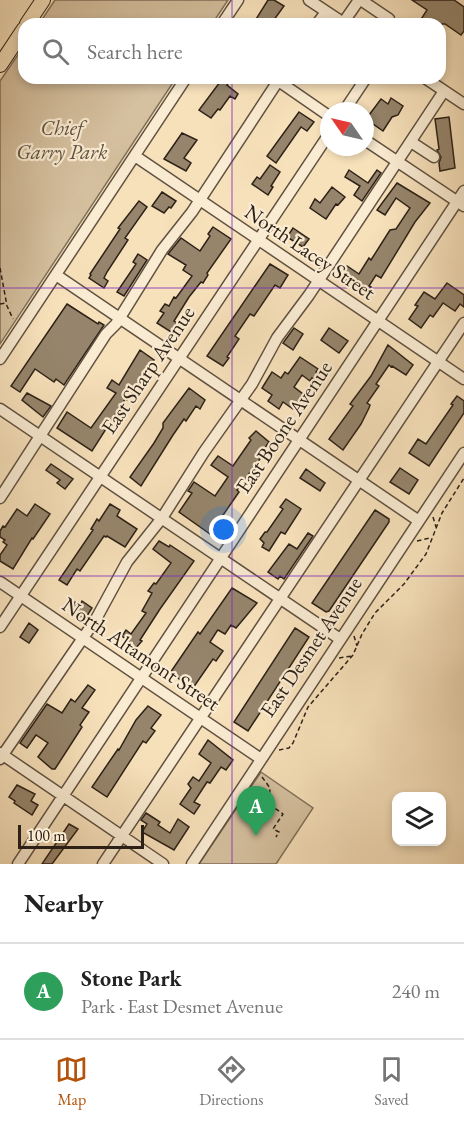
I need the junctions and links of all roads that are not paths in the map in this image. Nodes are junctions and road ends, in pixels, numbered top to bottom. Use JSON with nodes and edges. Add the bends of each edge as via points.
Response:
{"nodes":[{"id":1,"x":44,"y":0,"type":"edge"},
{"id":2,"x":238,"y":0,"type":"edge"},
{"id":3,"x":309,"y":0,"type":"edge"},
{"id":4,"x":360,"y":0,"type":"edge"},
{"id":5,"x":326,"y":12,"type":"junction"},
{"id":6,"x":31,"y":18,"type":"edge"},
{"id":7,"x":226,"y":18,"type":"edge"},
{"id":8,"x":322,"y":18,"type":"edge"},
{"id":9,"x":336,"y":18,"type":"edge"},
{"id":10,"x":347,"y":18,"type":"edge"},
{"id":11,"x":387,"y":18,"type":"edge"},
{"id":12,"x":18,"y":38,"type":"edge"},
{"id":13,"x":0,"y":65,"type":"edge"},
{"id":14,"x":182,"y":84,"type":"edge"},
{"id":15,"x":274,"y":84,"type":"edge"},
{"id":16,"x":284,"y":84,"type":"edge"},
{"id":17,"x":362,"y":84,"type":"edge"},
{"id":18,"x":434,"y":84,"type":"edge"},
{"id":19,"x":444,"y":91,"type":"junction"},
{"id":20,"x":350,"y":102,"type":"edge"},
{"id":21,"x":464,"y":104,"type":"edge"},
{"id":22,"x":320,"y":110,"type":"edge"},
{"id":23,"x":411,"y":142,"type":"junction"},
{"id":24,"x":374,"y":146,"type":"edge"},
{"id":25,"x":320,"y":147,"type":"edge"},
{"id":26,"x":135,"y":156,"type":"junction"},
{"id":27,"x":434,"y":157,"type":"dead end"},
{"id":28,"x":398,"y":162,"type":"junction"},
{"id":29,"x":464,"y":191,"type":"edge"},
{"id":30,"x":199,"y":200,"type":"junction"},
{"id":31,"x":461,"y":203,"type":"edge"},
{"id":32,"x":258,"y":240,"type":"junction"},
{"id":33,"x":56,"y":275,"type":"junction"},
{"id":34,"x":318,"y":280,"type":"junction"},
{"id":35,"x":120,"y":319,"type":"junction"},
{"id":36,"x":378,"y":321,"type":"junction"},
{"id":37,"x":464,"y":322,"type":"edge"},
{"id":38,"x":179,"y":358,"type":"junction"},
{"id":39,"x":0,"y":359,"type":"edge"},
{"id":40,"x":438,"y":362,"type":"junction"},
{"id":41,"x":464,"y":379,"type":"edge"},
{"id":42,"x":240,"y":400,"type":"junction"},
{"id":43,"x":0,"y":409,"type":"edge"},
{"id":44,"x":41,"y":436,"type":"junction"},
{"id":45,"x":299,"y":439,"type":"junction"},
{"id":46,"x":464,"y":453,"type":"edge"},
{"id":47,"x":100,"y":477,"type":"junction"},
{"id":48,"x":360,"y":480,"type":"junction"},
{"id":49,"x":0,"y":498,"type":"edge"},
{"id":50,"x":162,"y":518,"type":"junction"},
{"id":51,"x":419,"y":521,"type":"junction"},
{"id":52,"x":221,"y":558,"type":"junction"},
{"id":53,"x":0,"y":582,"type":"edge"},
{"id":54,"x":21,"y":596,"type":"junction"},
{"id":55,"x":280,"y":599,"type":"junction"},
{"id":56,"x":0,"y":627,"type":"edge"},
{"id":57,"x":84,"y":638,"type":"junction"},
{"id":58,"x":340,"y":639,"type":"junction"},
{"id":59,"x":141,"y":677,"type":"junction"},
{"id":60,"x":201,"y":718,"type":"junction"},
{"id":61,"x":1,"y":756,"type":"edge"},
{"id":62,"x":261,"y":759,"type":"junction"},
{"id":63,"x":63,"y":795,"type":"junction"},
{"id":64,"x":122,"y":836,"type":"junction"},
{"id":65,"x":18,"y":864,"type":"edge"},
{"id":66,"x":104,"y":864,"type":"edge"},
{"id":67,"x":163,"y":864,"type":"edge"},
{"id":68,"x":192,"y":864,"type":"edge"}],
"edges":[{"from":1,"to":6,"type":"main road"},
{"from":2,"to":7,"type":"street"},
{"from":3,"to":5,"type":"street"},
{"from":4,"to":10,"type":"street"},
{"from":4,"to":11,"type":"street"},
{"from":5,"to":8,"type":"street"},
{"from":5,"to":9,"type":"street"},
{"from":12,"to":13,"type":"main road"},
{"from":14,"to":26,"type":"street"},
{"from":15,"to":30,"type":"street"},
{"from":16,"to":22,"type":"street"},
{"from":17,"to":20,"type":"street"},
{"from":18,"to":19,"type":"street"},
{"from":19,"to":21,"type":"street"},
{"from":19,"to":23,"type":"street"},
{"from":23,"to":27,"type":"street"},
{"from":23,"to":28,"type":"street"},
{"from":24,"to":28,"type":"street"},
{"from":25,"to":32,"type":"street","name":"East Sharp Avenue"},
{"from":26,"to":30,"type":"street","name":"North Lacey Street"},
{"from":26,"to":33,"type":"street"},
{"from":28,"to":31,"type":"street"},
{"from":28,"to":34,"type":"street"},
{"from":29,"to":31,"type":"street","name":"East Boone Avenue"},
{"from":30,"to":32,"type":"street","name":"North Lacey Street"},
{"from":30,"to":35,"type":"street","via":[[162,250]]},
{"from":31,"to":36,"type":"street","name":"East Boone Avenue"},
{"from":32,"to":34,"type":"street","name":"North Lacey Street"},
{"from":32,"to":38,"type":"street","name":"East Sharp Avenue"},
{"from":33,"to":35,"type":"street"},
{"from":33,"to":39,"type":"street"},
{"from":34,"to":36,"type":"street","name":"North Lacey Street"},
{"from":34,"to":42,"type":"street"},
{"from":35,"to":38,"type":"street"},
{"from":35,"to":44,"type":"street","via":[[106,334]]},
{"from":36,"to":40,"type":"street","name":"North Lacey Street"},
{"from":36,"to":45,"type":"street","name":"East Boone Avenue"},
{"from":37,"to":40,"type":"street"},
{"from":38,"to":42,"type":"street"},
{"from":38,"to":47,"type":"street","name":"East Sharp Avenue"},
{"from":40,"to":41,"type":"street","name":"North Lacey Street"},
{"from":40,"to":48,"type":"street"},
{"from":42,"to":45,"type":"street"},
{"from":42,"to":50,"type":"street"},
{"from":43,"to":44,"type":"street"},
{"from":44,"to":47,"type":"street"},
{"from":44,"to":49,"type":"street"},
{"from":45,"to":48,"type":"street"},
{"from":45,"to":52,"type":"street","name":"East Boone Avenue"},
{"from":46,"to":51,"type":"street","name":"East Desmet Avenue"},
{"from":47,"to":50,"type":"street"},
{"from":47,"to":54,"type":"street","name":"East Sharp Avenue"},
{"from":48,"to":51,"type":"street"},
{"from":48,"to":55,"type":"street"},
{"from":50,"to":52,"type":"street"},
{"from":50,"to":57,"type":"street","via":[[127,562]]},
{"from":51,"to":58,"type":"street","name":"East Desmet Avenue"},
{"from":52,"to":55,"type":"street"},
{"from":52,"to":59,"type":"street","name":"East Boone Avenue"},
{"from":53,"to":54,"type":"street","name":"North Altamont Street"},
{"from":54,"to":56,"type":"street","name":"East Sharp Avenue"},
{"from":54,"to":57,"type":"street","name":"North Altamont Street"},
{"from":55,"to":58,"type":"street"},
{"from":55,"to":60,"type":"street"},
{"from":57,"to":59,"type":"street","name":"North Altamont Street"},
{"from":57,"to":61,"type":"street"},
{"from":58,"to":62,"type":"street","name":"East Desmet Avenue"},
{"from":59,"to":60,"type":"street","name":"North Altamont Street"},
{"from":59,"to":63,"type":"street","name":"East Boone Avenue"},
{"from":60,"to":62,"type":"street","name":"North Altamont Street"},
{"from":60,"to":64,"type":"street"},
{"from":61,"to":63,"type":"street"},
{"from":62,"to":68,"type":"street","name":"East Desmet Avenue"},
{"from":63,"to":64,"type":"street"},
{"from":63,"to":65,"type":"street","name":"East Boone Avenue"},
{"from":64,"to":66,"type":"street"},
{"from":64,"to":67,"type":"street"}]}
